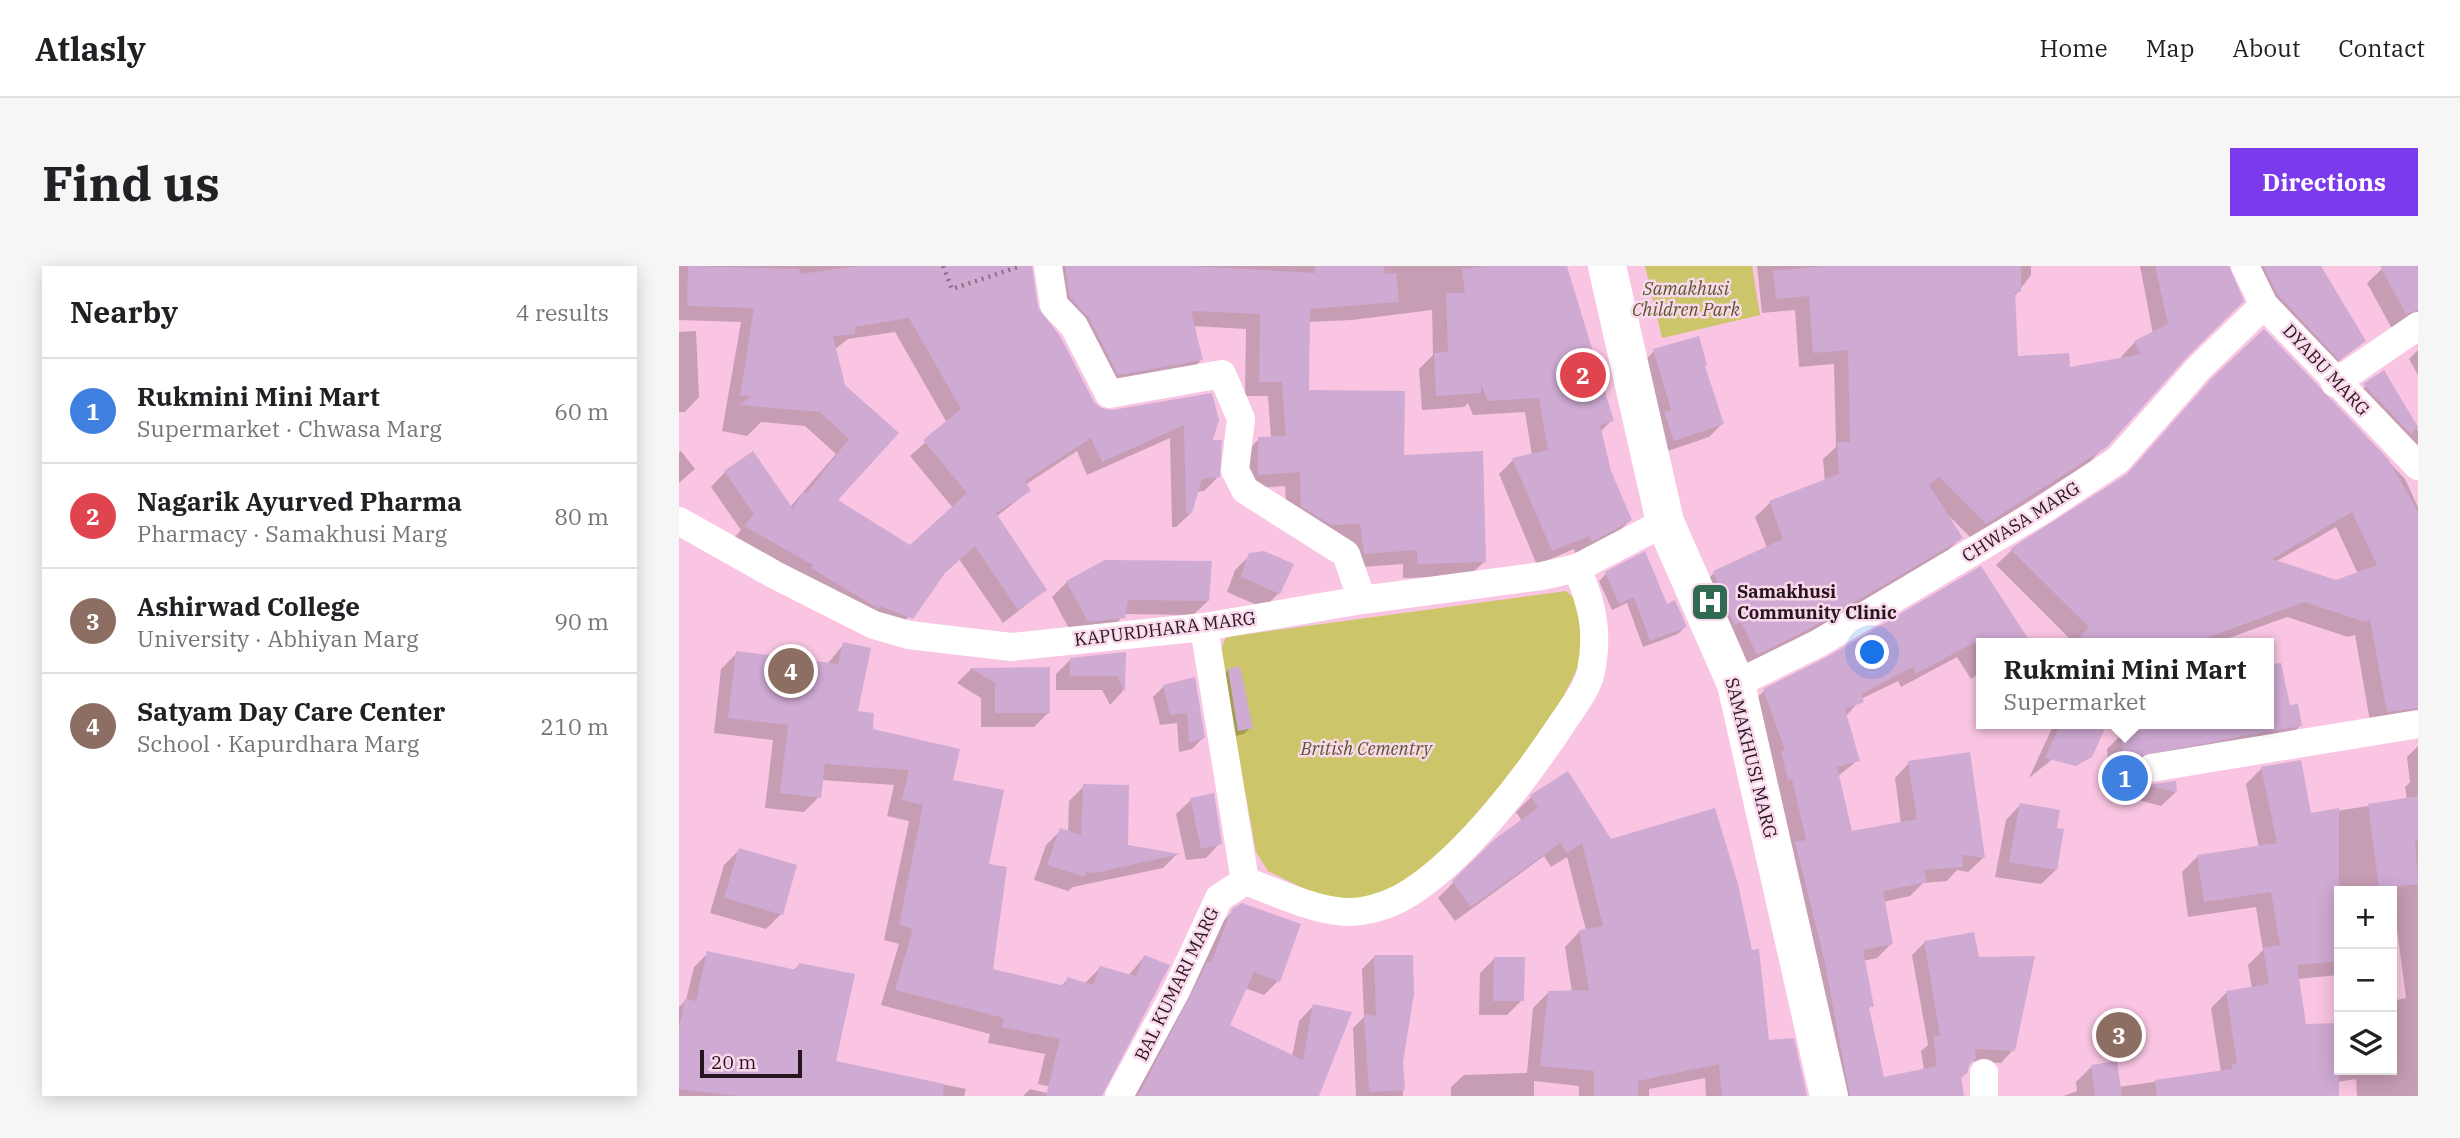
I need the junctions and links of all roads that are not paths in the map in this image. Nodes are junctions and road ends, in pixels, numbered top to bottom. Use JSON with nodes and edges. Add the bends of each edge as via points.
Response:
{"nodes":[{"id":1,"x":1048,"y":266,"type":"edge"},
{"id":2,"x":1607,"y":266,"type":"edge"},
{"id":3,"x":2245,"y":266,"type":"edge"},
{"id":4,"x":2265,"y":305,"type":"junction"},
{"id":5,"x":2418,"y":326,"type":"edge"},
{"id":6,"x":2335,"y":383,"type":"junction"},
{"id":7,"x":2418,"y":466,"type":"edge"},
{"id":8,"x":679,"y":521,"type":"edge"},
{"id":9,"x":1665,"y":522,"type":"junction"},
{"id":10,"x":1577,"y":568,"type":"junction"},
{"id":11,"x":1361,"y":600,"type":"junction"},
{"id":12,"x":1204,"y":627,"type":"junction"},
{"id":13,"x":1735,"y":684,"type":"junction"},
{"id":14,"x":2418,"y":724,"type":"edge"},
{"id":15,"x":2151,"y":768,"type":"dead end"},
{"id":16,"x":1245,"y":881,"type":"junction"},
{"id":17,"x":1122,"y":1095,"type":"edge"},
{"id":18,"x":1829,"y":1096,"type":"edge"}],
"edges":[{"from":1,"to":11,"type":"street","via":[[1054,305],[1074,326],[1109,394],[1223,374],[1241,419],[1235,470],[1245,490],[1346,554]]},
{"from":2,"to":9,"type":"main road","name":"SAMAKHUSI MARG"},
{"from":3,"to":4,"type":"street","name":"DYABU MARG"},
{"from":4,"to":6,"type":"street","name":"DYABU MARG"},
{"from":4,"to":13,"type":"street","name":"CHWASA MARG","via":[[2199,368],[2118,460],[1819,643]]},
{"from":5,"to":6,"type":"street"},
{"from":6,"to":7,"type":"street","name":"DYABU MARG"},
{"from":8,"to":12,"type":"street","name":"KAPURDHARA MARG","via":[[819,598],[874,625],[909,635],[1011,647]]},
{"from":9,"to":10,"type":"street","name":"KAPURDHARA MARG"},
{"from":9,"to":13,"type":"main road","name":"SAMAKHUSI MARG"},
{"from":10,"to":11,"type":"street","name":"KAPURDHARA MARG"},
{"from":10,"to":16,"type":"street","via":[[1593,606],[1591,674],[1533,767],[1448,861],[1413,891],[1385,906],[1359,912],[1320,907]]},
{"from":11,"to":12,"type":"street","name":"KAPURDHARA MARG"},
{"from":12,"to":16,"type":"street"},
{"from":13,"to":18,"type":"main road","name":"SAMAKHUSI MARG"},
{"from":14,"to":15,"type":"street"},
{"from":16,"to":17,"type":"street","name":"BAL KUMARI MARG","via":[[1219,898]]}]}
